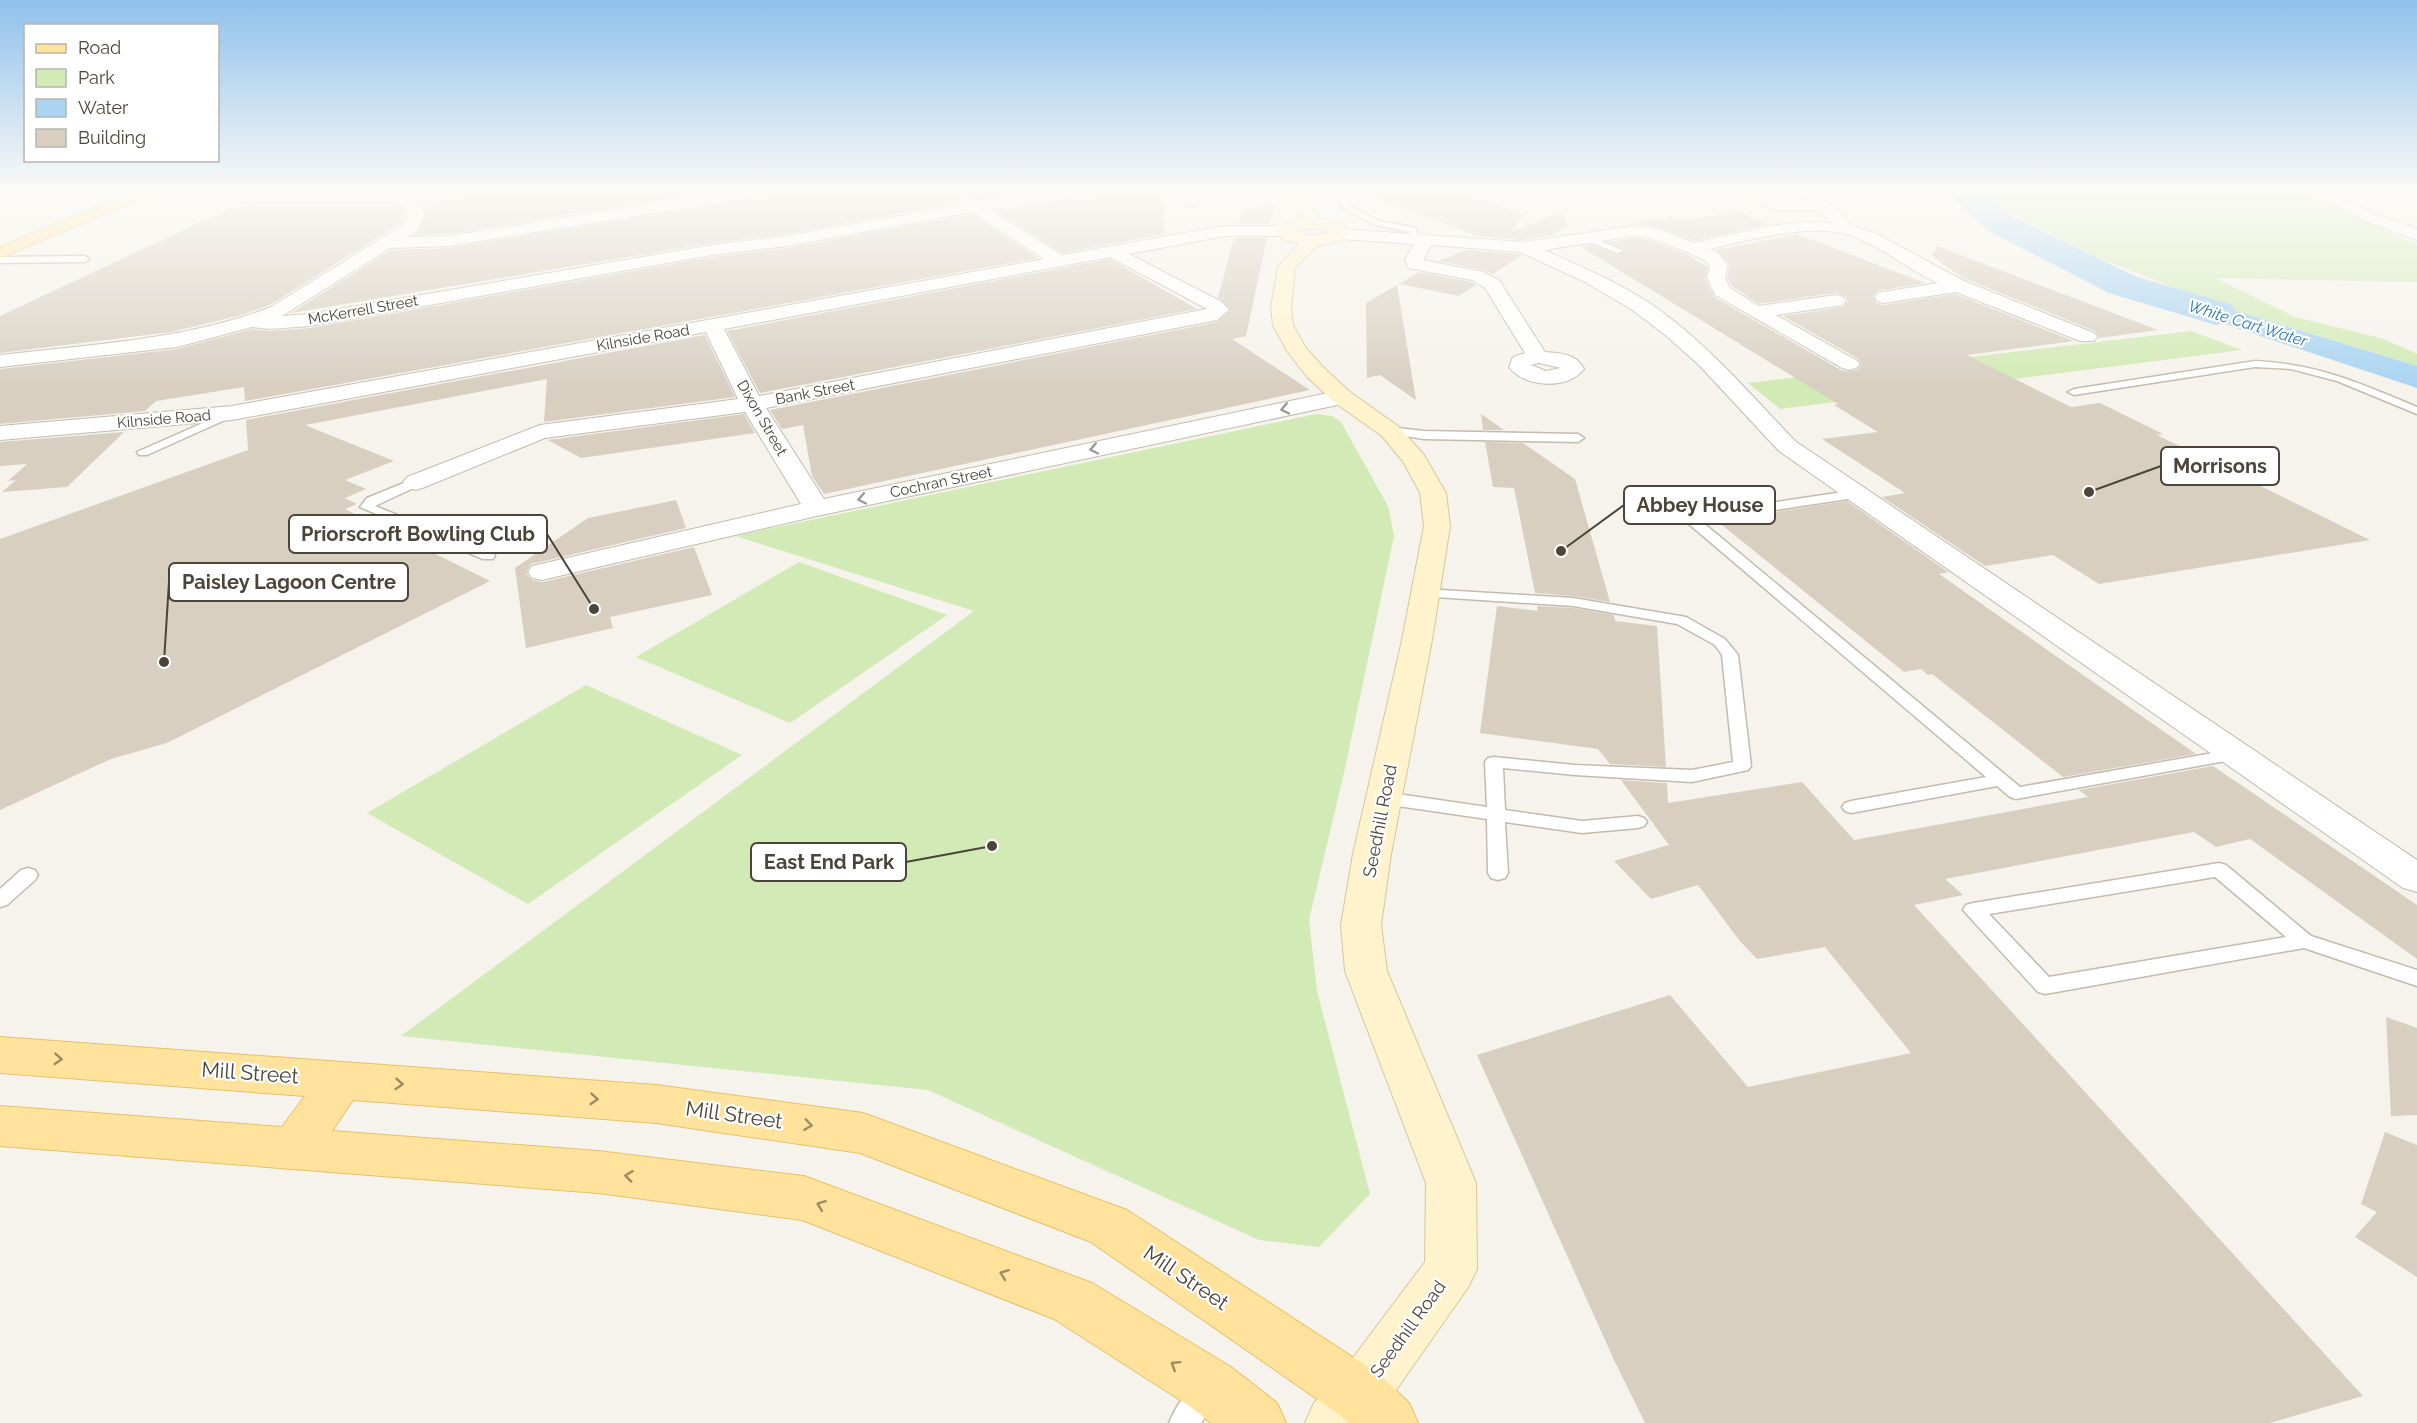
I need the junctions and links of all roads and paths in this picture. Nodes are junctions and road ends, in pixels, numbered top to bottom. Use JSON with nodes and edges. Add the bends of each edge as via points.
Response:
{"nodes":[{"id":1,"x":369,"y":255,"type":"edge"},
{"id":2,"x":681,"y":255,"type":"edge"},
{"id":3,"x":1050,"y":255,"type":"edge"},
{"id":4,"x":1093,"y":255,"type":"edge"},
{"id":5,"x":1119,"y":255,"type":"edge"},
{"id":6,"x":1295,"y":255,"type":"edge"},
{"id":7,"x":1415,"y":255,"type":"edge"},
{"id":8,"x":1542,"y":255,"type":"edge"},
{"id":9,"x":1709,"y":255,"type":"edge"},
{"id":10,"x":1898,"y":255,"type":"edge"},
{"id":11,"x":85,"y":259,"type":"dead end"},
{"id":12,"x":0,"y":260,"type":"edge"},
{"id":13,"x":1059,"y":261,"type":"junction"},
{"id":14,"x":1958,"y":286,"type":"junction"},
{"id":15,"x":1884,"y":297,"type":"dead end"},
{"id":16,"x":1836,"y":301,"type":"dead end"},
{"id":17,"x":1756,"y":312,"type":"junction"},
{"id":18,"x":252,"y":321,"type":"junction"},
{"id":19,"x":712,"y":325,"type":"junction"},
{"id":20,"x":2087,"y":337,"type":"dead end"},
{"id":21,"x":1538,"y":357,"type":"dead end"},
{"id":22,"x":0,"y":361,"type":"edge"},
{"id":23,"x":1849,"y":364,"type":"dead end"},
{"id":24,"x":2074,"y":392,"type":"dead end"},
{"id":25,"x":1342,"y":397,"type":"junction"},
{"id":26,"x":752,"y":404,"type":"junction"},
{"id":27,"x":2417,"y":411,"type":"edge"},
{"id":28,"x":232,"y":413,"type":"junction"},
{"id":29,"x":1390,"y":431,"type":"junction"},
{"id":30,"x":0,"y":433,"type":"edge"},
{"id":31,"x":1578,"y":438,"type":"dead end"},
{"id":32,"x":143,"y":452,"type":"dead end"},
{"id":33,"x":416,"y":482,"type":"joint"},
{"id":34,"x":1856,"y":494,"type":"junction"},
{"id":35,"x":817,"y":508,"type":"junction"},
{"id":36,"x":488,"y":556,"type":"dead end"},
{"id":37,"x":542,"y":572,"type":"dead end"},
{"id":38,"x":1425,"y":593,"type":"junction"},
{"id":39,"x":2236,"y":754,"type":"junction"},
{"id":40,"x":2000,"y":780,"type":"junction"},
{"id":41,"x":1384,"y":798,"type":"junction"},
{"id":42,"x":1851,"y":807,"type":"dead end"},
{"id":43,"x":1496,"y":814,"type":"junction"},
{"id":44,"x":1638,"y":822,"type":"dead end"},
{"id":45,"x":1497,"y":873,"type":"dead end"},
{"id":46,"x":28,"y":875,"type":"dead end"},
{"id":47,"x":2417,"y":879,"type":"edge"},
{"id":48,"x":0,"y":900,"type":"edge"},
{"id":49,"x":2304,"y":941,"type":"junction"},
{"id":50,"x":2417,"y":978,"type":"edge"},
{"id":51,"x":0,"y":1055,"type":"edge"},
{"id":52,"x":342,"y":1080,"type":"junction"},
{"id":53,"x":0,"y":1126,"type":"edge"},
{"id":54,"x":293,"y":1150,"type":"junction"},
{"id":55,"x":1197,"y":1405,"type":"edge"},
{"id":56,"x":1361,"y":1414,"type":"edge"},
{"id":57,"x":1257,"y":1423,"type":"edge"}],
"edges":[{"from":1,"to":18,"type":"street","via":[[278,311]]},
{"from":2,"to":18,"type":"street","name":"McKerrell Street","via":[[310,320]]},
{"from":3,"to":13,"type":"street"},
{"from":4,"to":13,"type":"street","name":"Kilnside Road"},
{"from":5,"to":26,"type":"street","name":"Bank Street","via":[[1219,310],[1210,316]]},
{"from":6,"to":25,"type":"street","name":"Seedhill Road","via":[[1287,266],[1281,308],[1284,325],[1297,351]]},
{"from":7,"to":21,"type":"street","via":[[1414,264],[1477,276],[1492,284]]},
{"from":8,"to":34,"type":"street","via":[[1594,279],[1652,315],[1697,352],[1787,446]]},
{"from":9,"to":17,"type":"street","via":[[1719,266],[1716,277],[1722,291]]},
{"from":10,"to":14,"type":"street"},
{"from":11,"to":12,"type":"lane"},
{"from":13,"to":19,"type":"street","name":"Kilnside Road"},
{"from":14,"to":15,"type":"street"},
{"from":14,"to":20,"type":"street"},
{"from":16,"to":17,"type":"street"},
{"from":17,"to":23,"type":"street"},
{"from":18,"to":22,"type":"street","name":"McKerrell Street","via":[[177,341]]},
{"from":19,"to":26,"type":"street","name":"Dixon Street"},
{"from":19,"to":28,"type":"street","name":"Kilnside Road"},
{"from":24,"to":27,"type":"lane","via":[[2255,364],[2291,366],[2341,379]]},
{"from":25,"to":29,"type":"street","name":"Seedhill Road"},
{"from":25,"to":35,"type":"street","name":"Cochran Street","one_way":true},
{"from":26,"to":33,"type":"street","name":"Bank Street","via":[[540,432]]},
{"from":26,"to":35,"type":"street","name":"Dixon Street"},
{"from":28,"to":30,"type":"street","name":"Kilnside Road"},
{"from":28,"to":32,"type":"lane"},
{"from":29,"to":31,"type":"lane"},
{"from":29,"to":38,"type":"street","name":"Seedhill Road","via":[[1415,460],[1433,493],[1437,526]]},
{"from":33,"to":36,"type":"lane","via":[[372,501],[367,507]]},
{"from":34,"to":39,"type":"street"},
{"from":34,"to":40,"type":"lane","via":[[1689,519]]},
{"from":35,"to":37,"type":"street","name":"Cochran Street"},
{"from":38,"to":41,"type":"street","name":"Seedhill Road"},
{"from":38,"to":43,"type":"lane","via":[[1573,602],[1681,620],[1720,642],[1730,655],[1742,766],[1692,776],[1494,762]]},
{"from":39,"to":40,"type":"lane","via":[[2016,793]]},
{"from":39,"to":47,"type":"street"},
{"from":40,"to":42,"type":"lane"},
{"from":41,"to":43,"type":"lane"},
{"from":41,"to":56,"type":"street","name":"Seedhill Road","via":[[1361,925],[1366,971],[1451,1183],[1451,1269]]},
{"from":43,"to":44,"type":"lane","via":[[1582,826]]},
{"from":43,"to":45,"type":"lane"},
{"from":46,"to":48,"type":"lane"},
{"from":49,"to":49,"type":"lane","via":[[2045,986],[1973,910],[2219,870]]},
{"from":49,"to":50,"type":"lane"},
{"from":51,"to":52,"type":"main road","name":"Mill Street","one_way":true},
{"from":52,"to":54,"type":"main road"},
{"from":52,"to":56,"type":"main road","name":"Mill Street","one_way":true,"via":[[656,1104],[863,1133],[1108,1226]]},
{"from":53,"to":54,"type":"main road"},
{"from":55,"to":54,"type":"main road","one_way":true,"via":[[1073,1301],[804,1198],[598,1172]]},
{"from":55,"to":57,"type":"main road"}]}
